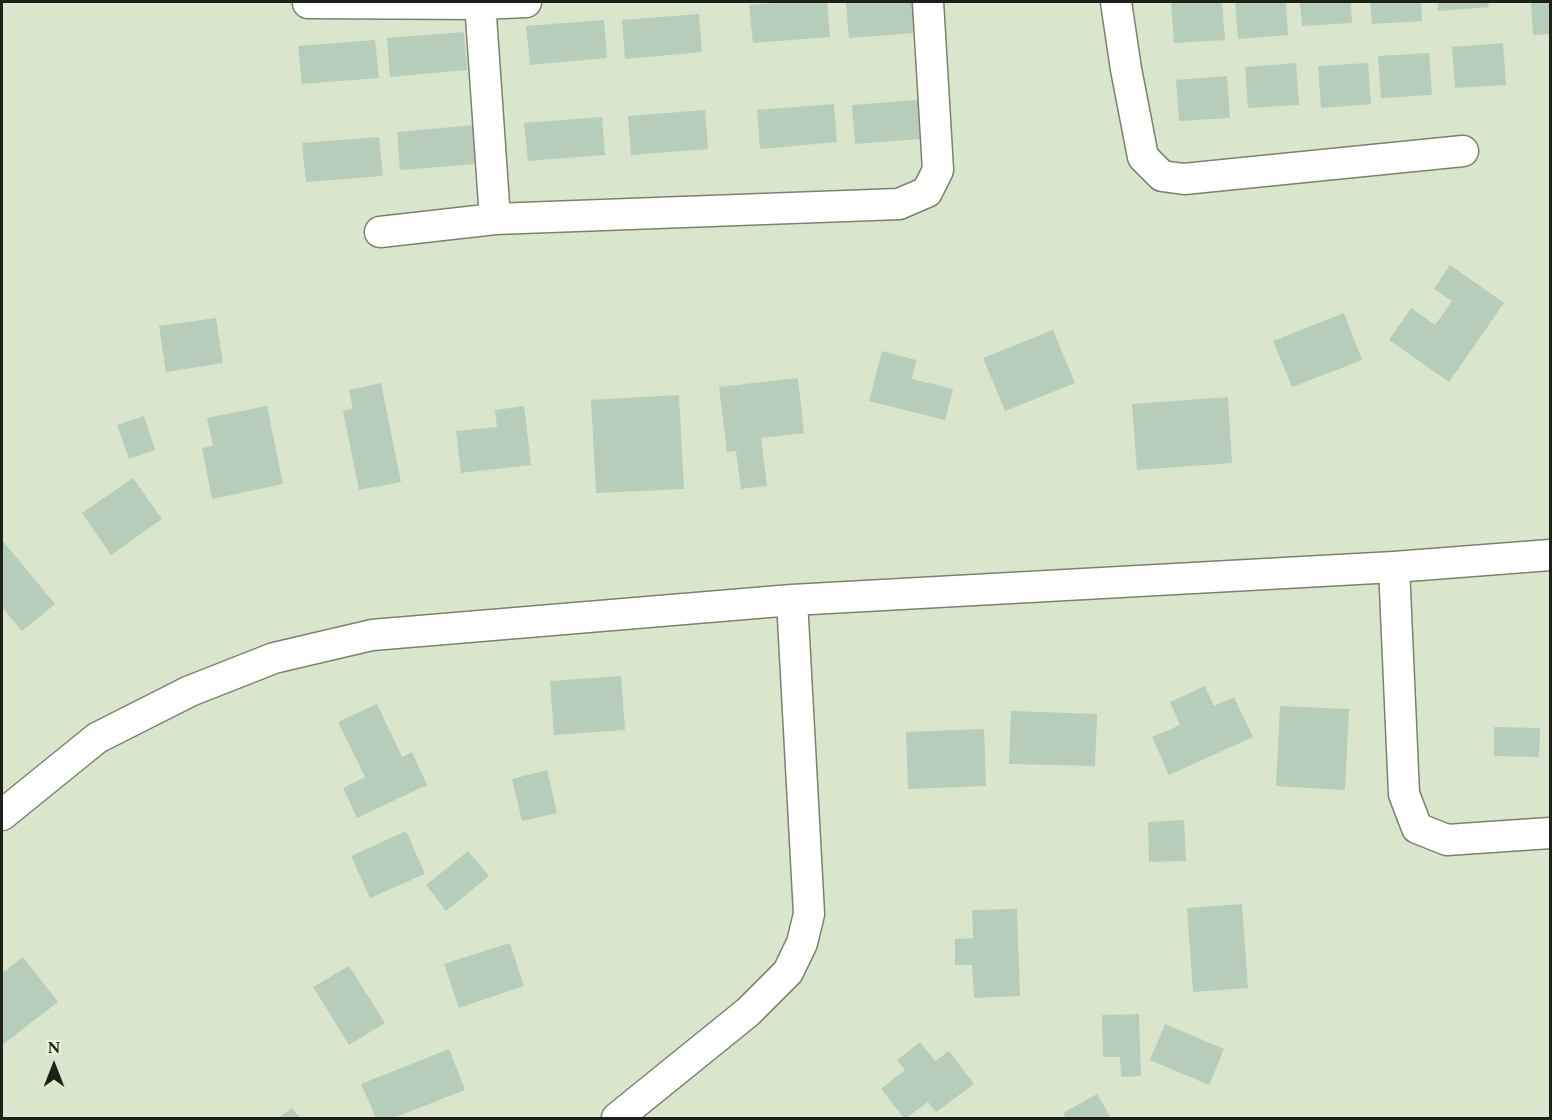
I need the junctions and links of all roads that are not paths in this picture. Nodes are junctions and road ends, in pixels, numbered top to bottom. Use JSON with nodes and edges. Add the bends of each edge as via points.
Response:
{"nodes":[{"id":1,"x":526,"y":2,"type":"edge"},
{"id":2,"x":928,"y":2,"type":"edge"},
{"id":3,"x":1116,"y":2,"type":"edge"},
{"id":4,"x":308,"y":3,"type":"edge"},
{"id":5,"x":480,"y":3,"type":"edge"},
{"id":6,"x":1463,"y":150,"type":"dead end"},
{"id":7,"x":495,"y":219,"type":"junction"},
{"id":8,"x":380,"y":232,"type":"dead end"},
{"id":9,"x":1551,"y":555,"type":"edge"},
{"id":10,"x":1394,"y":567,"type":"junction"},
{"id":11,"x":792,"y":600,"type":"junction"},
{"id":12,"x":2,"y":814,"type":"edge"},
{"id":13,"x":1551,"y":833,"type":"edge"},
{"id":14,"x":617,"y":1119,"type":"edge"}],
"edges":[{"from":1,"to":5,"type":"street"},
{"from":2,"to":7,"type":"street","via":[[938,170],[927,192],[899,204]]},
{"from":3,"to":6,"type":"street","via":[[1143,157],[1162,176],[1184,179]]},
{"from":4,"to":5,"type":"street"},
{"from":5,"to":7,"type":"street"},
{"from":7,"to":8,"type":"street"},
{"from":9,"to":10,"type":"street"},
{"from":10,"to":11,"type":"street"},
{"from":10,"to":13,"type":"street","via":[[1404,794],[1418,828],[1447,840]]},
{"from":11,"to":12,"type":"street","via":[[372,635],[274,658],[190,691],[97,738]]},
{"from":11,"to":14,"type":"street","via":[[809,914],[802,943],[788,972],[748,1012]]}]}
